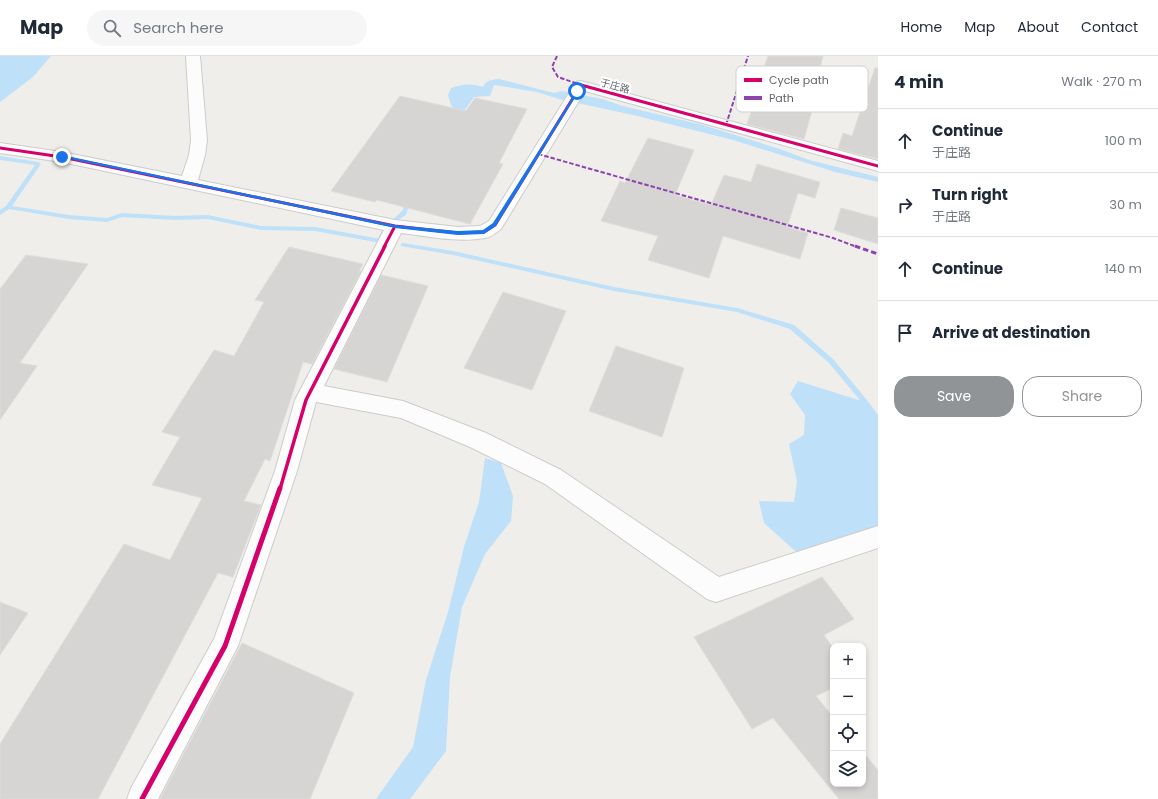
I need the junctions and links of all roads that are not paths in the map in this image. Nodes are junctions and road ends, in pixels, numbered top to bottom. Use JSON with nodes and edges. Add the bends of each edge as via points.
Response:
{"nodes":[{"id":1,"x":193,"y":56,"type":"edge"},
{"id":2,"x":0,"y":148,"type":"edge"},
{"id":3,"x":878,"y":166,"type":"edge"},
{"id":4,"x":188,"y":183,"type":"junction"},
{"id":5,"x":395,"y":226,"type":"junction"},
{"id":6,"x":311,"y":392,"type":"junction"},
{"id":7,"x":878,"y":537,"type":"edge"},
{"id":8,"x":142,"y":799,"type":"edge"}],
"edges":[{"from":1,"to":4,"type":"street","via":[[199,140]]},
{"from":2,"to":4,"type":"street","via":[[62,157]]},
{"from":3,"to":5,"type":"street","name":"于庄路","via":[[581,85],[495,224],[484,232],[458,233]]},
{"from":4,"to":5,"type":"street"},
{"from":5,"to":6,"type":"street"},
{"from":6,"to":7,"type":"street","via":[[403,410],[478,440],[553,477],[716,590]]},
{"from":6,"to":8,"type":"street","via":[[306,400],[286,471],[225,646]]}]}
